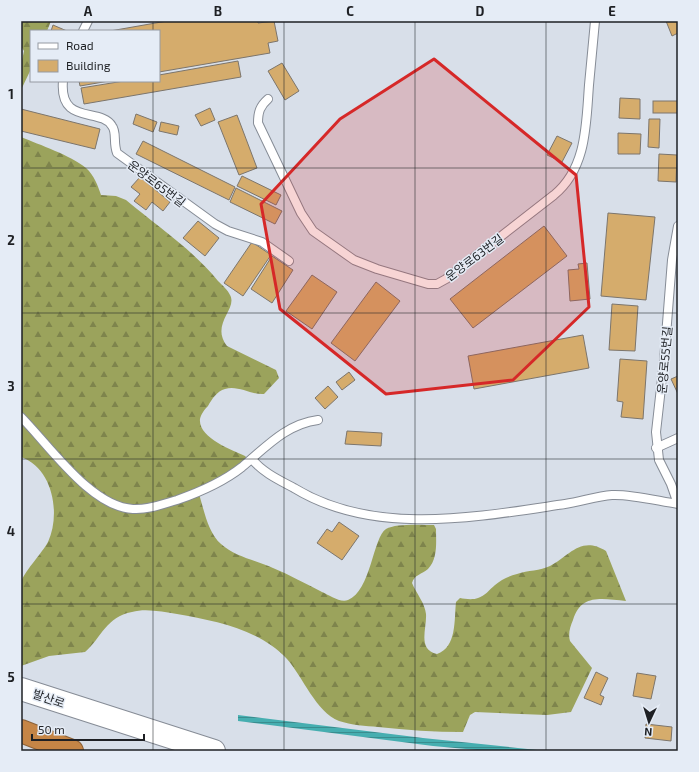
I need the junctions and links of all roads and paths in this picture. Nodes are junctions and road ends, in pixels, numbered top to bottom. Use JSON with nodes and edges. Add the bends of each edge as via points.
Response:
{"nodes":[{"id":1,"x":595,"y":21,"type":"edge"},
{"id":2,"x":63,"y":82,"type":"edge"},
{"id":3,"x":268,"y":99,"type":"dead end"},
{"id":4,"x":678,"y":226,"type":"edge"},
{"id":5,"x":289,"y":261,"type":"dead end"},
{"id":6,"x":21,"y":417,"type":"edge"},
{"id":7,"x":318,"y":420,"type":"dead end"},
{"id":8,"x":678,"y":438,"type":"edge"},
{"id":9,"x":656,"y":448,"type":"junction"},
{"id":10,"x":252,"y":459,"type":"junction"},
{"id":11,"x":678,"y":504,"type":"edge"},
{"id":12,"x":21,"y":689,"type":"edge"},
{"id":13,"x":21,"y":731,"type":"edge"},
{"id":14,"x":72,"y":751,"type":"edge"},
{"id":15,"x":214,"y":751,"type":"edge"}],
"edges":[{"from":1,"to":3,"type":"lane","name":"운양로63번길","via":[[585,138],[565,186],[446,280],[437,284],[396,276],[354,260],[313,231],[301,213],[258,123],[261,105]]},
{"from":2,"to":5,"type":"lane","name":"운양로65번길","via":[[62,94],[73,110],[112,124],[117,153],[215,224],[262,242]]},
{"from":4,"to":9,"type":"lane","name":"운양로55번길","via":[[672,260]]},
{"from":6,"to":10,"type":"lane","via":[[52,453],[94,492],[105,501],[120,507],[146,509],[196,494],[235,472]]},
{"from":7,"to":10,"type":"lane","via":[[307,422],[274,439]]},
{"from":8,"to":9,"type":"lane"},
{"from":9,"to":11,"type":"lane","name":"운양로55번길"},
{"from":10,"to":11,"type":"lane","via":[[265,471],[314,500],[385,519],[440,518],[508,512],[576,503],[612,495]]},
{"from":12,"to":15,"type":"street","name":"발산로"},
{"from":13,"to":14,"type":"highway"}]}
